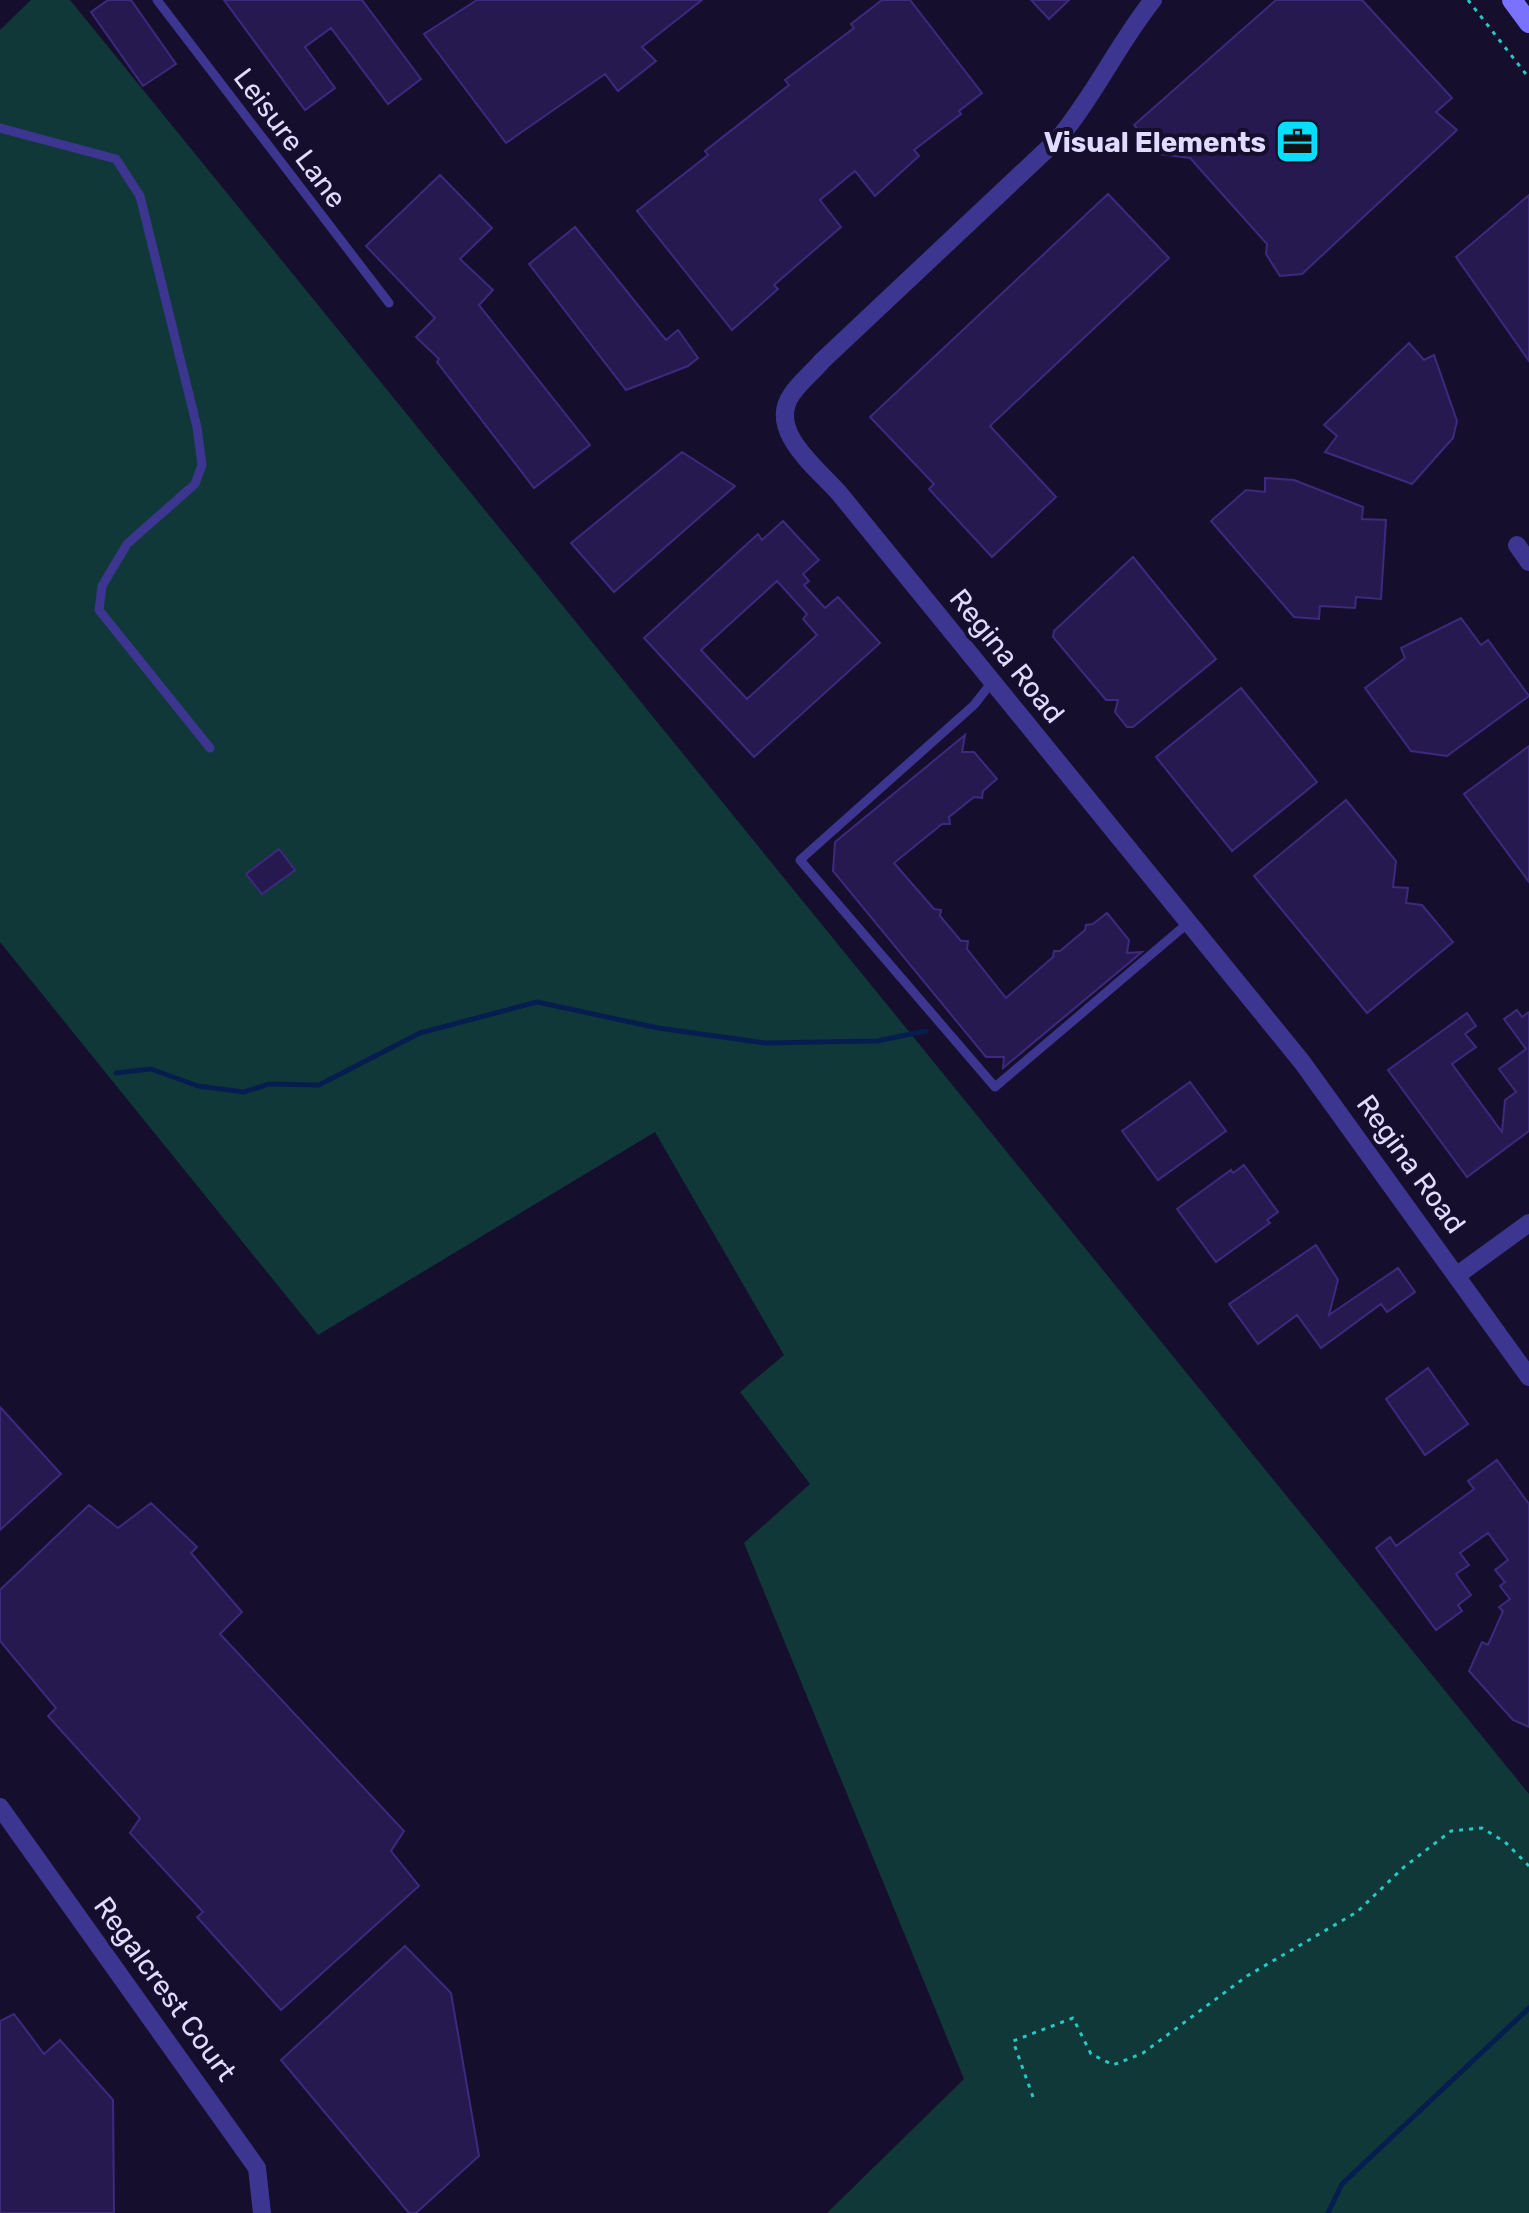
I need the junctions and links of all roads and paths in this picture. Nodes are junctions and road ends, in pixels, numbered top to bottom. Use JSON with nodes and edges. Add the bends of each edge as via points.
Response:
{"nodes":[{"id":1,"x":157,"y":0,"type":"edge"},
{"id":2,"x":1153,"y":0,"type":"edge"},
{"id":3,"x":1468,"y":0,"type":"edge"},
{"id":4,"x":1512,"y":0,"type":"edge"},
{"id":5,"x":1529,"y":23,"type":"edge"},
{"id":6,"x":1529,"y":78,"type":"edge"},
{"id":7,"x":0,"y":128,"type":"edge"},
{"id":8,"x":389,"y":303,"type":"dead end"},
{"id":9,"x":1517,"y":545,"type":"dead end"},
{"id":10,"x":1529,"y":562,"type":"edge"},
{"id":11,"x":992,"y":682,"type":"junction"},
{"id":12,"x":210,"y":748,"type":"dead end"},
{"id":13,"x":1188,"y":923,"type":"junction"},
{"id":14,"x":1529,"y":1223,"type":"edge"},
{"id":15,"x":1456,"y":1276,"type":"junction"},
{"id":16,"x":1529,"y":1377,"type":"edge"},
{"id":17,"x":0,"y":1807,"type":"edge"},
{"id":18,"x":1529,"y":1866,"type":"edge"},
{"id":19,"x":1033,"y":2097,"type":"dead end"},
{"id":20,"x":262,"y":2213,"type":"edge"}],
"edges":[{"from":1,"to":8,"type":"lane","name":"Leisure Lane"},
{"from":2,"to":11,"type":"street","name":"Regina Road","via":[[1058,139],[822,361],[784,409],[794,444]]},
{"from":3,"to":6,"type":"path"},
{"from":4,"to":5,"type":"main road"},
{"from":7,"to":12,"type":"lane","via":[[116,159],[140,196],[202,465],[195,484],[127,544],[102,586],[99,610]]},
{"from":9,"to":10,"type":"street"},
{"from":11,"to":13,"type":"street","name":"Regina Road"},
{"from":11,"to":13,"type":"lane","via":[[974,705],[800,860],[995,1087]]},
{"from":13,"to":15,"type":"street","name":"Regina Road","via":[[1302,1062]]},
{"from":14,"to":15,"type":"street"},
{"from":15,"to":16,"type":"street","name":"Regina Road"},
{"from":17,"to":20,"type":"street","name":"Regalcrest Court","via":[[257,2168]]},
{"from":18,"to":19,"type":"path","via":[[1482,1828],[1451,1831],[1357,1912],[1247,1976],[1143,2053],[1113,2065],[1091,2054],[1073,2018],[1013,2041]]}]}
